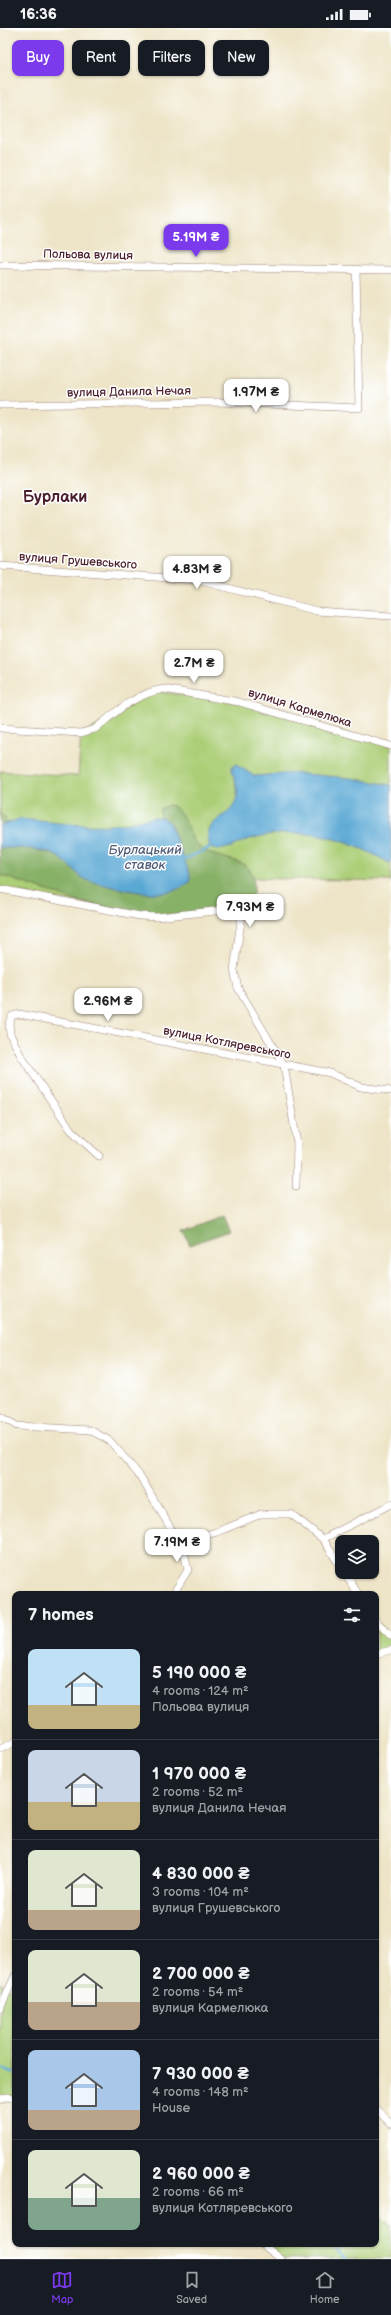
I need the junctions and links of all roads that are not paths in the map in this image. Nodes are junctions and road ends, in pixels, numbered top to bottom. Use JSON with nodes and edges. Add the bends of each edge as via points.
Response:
{"nodes":[{"id":1,"x":0,"y":265,"type":"edge"},
{"id":2,"x":356,"y":269,"type":"junction"},
{"id":3,"x":391,"y":270,"type":"edge"},
{"id":4,"x":0,"y":405,"type":"edge"},
{"id":5,"x":0,"y":566,"type":"edge"},
{"id":6,"x":391,"y":616,"type":"edge"},
{"id":7,"x":0,"y":728,"type":"edge"},
{"id":8,"x":391,"y":746,"type":"edge"},
{"id":9,"x":0,"y":889,"type":"edge"},
{"id":10,"x":284,"y":1065,"type":"junction"},
{"id":11,"x":391,"y":1091,"type":"edge"},
{"id":12,"x":99,"y":1156,"type":"dead end"},
{"id":13,"x":296,"y":1186,"type":"dead end"},
{"id":14,"x":0,"y":1416,"type":"edge"},
{"id":15,"x":391,"y":1504,"type":"edge"},
{"id":16,"x":174,"y":1534,"type":"junction"},
{"id":17,"x":323,"y":1539,"type":"junction"},
{"id":18,"x":335,"y":1558,"type":"edge"},
{"id":19,"x":348,"y":1579,"type":"edge"},
{"id":20,"x":175,"y":1591,"type":"edge"},
{"id":21,"x":356,"y":1591,"type":"edge"},
{"id":22,"x":379,"y":1624,"type":"edge"},
{"id":23,"x":391,"y":1636,"type":"edge"},
{"id":24,"x":391,"y":1650,"type":"edge"},
{"id":25,"x":379,"y":1653,"type":"edge"},
{"id":26,"x":12,"y":1743,"type":"edge"},
{"id":27,"x":0,"y":1749,"type":"edge"},
{"id":28,"x":12,"y":1982,"type":"edge"},
{"id":29,"x":0,"y":2008,"type":"edge"},
{"id":30,"x":12,"y":2098,"type":"edge"},
{"id":31,"x":0,"y":2100,"type":"edge"},
{"id":32,"x":379,"y":2112,"type":"edge"},
{"id":33,"x":391,"y":2124,"type":"edge"},
{"id":34,"x":266,"y":2247,"type":"edge"},
{"id":35,"x":281,"y":2259,"type":"edge"}],
"edges":[{"from":1,"to":2,"type":"street","name":"Польова вулиця"},
{"from":2,"to":3,"type":"street","name":"Польова вулиця"},
{"from":2,"to":4,"type":"street","name":"вулиця Данила Нечая","via":[[358,408],[218,402]]},
{"from":5,"to":6,"type":"street","name":"вулиця Грушевського","via":[[197,580],[317,612]]},
{"from":7,"to":8,"type":"street","name":"вулиця Кармелюка","via":[[81,733],[95,729],[128,702],[164,688],[239,702]]},
{"from":9,"to":10,"type":"street","via":[[140,916],[157,917],[234,909],[240,912],[234,970],[238,988]]},
{"from":10,"to":11,"type":"street","name":"вулиця Котляревського","via":[[330,1073],[361,1087]]},
{"from":10,"to":12,"type":"street","name":"вулиця Котляревського","via":[[19,1014],[12,1016],[8,1023],[10,1034],[22,1056],[71,1130]]},
{"from":10,"to":13,"type":"street","via":[[297,1143]]},
{"from":14,"to":16,"type":"street","via":[[17,1426],[90,1430],[110,1441],[140,1476]]},
{"from":15,"to":17,"type":"street"},
{"from":16,"to":17,"type":"street","via":[[188,1539],[217,1532],[261,1514],[291,1514]]},
{"from":16,"to":20,"type":"street","via":[[184,1552],[188,1570]]},
{"from":17,"to":18,"type":"street"},
{"from":19,"to":21,"type":"street"},
{"from":22,"to":23,"type":"street"},
{"from":24,"to":25,"type":"street"},
{"from":26,"to":27,"type":"street"},
{"from":28,"to":29,"type":"street"},
{"from":30,"to":31,"type":"street"},
{"from":32,"to":33,"type":"street"},
{"from":34,"to":35,"type":"street"}]}
